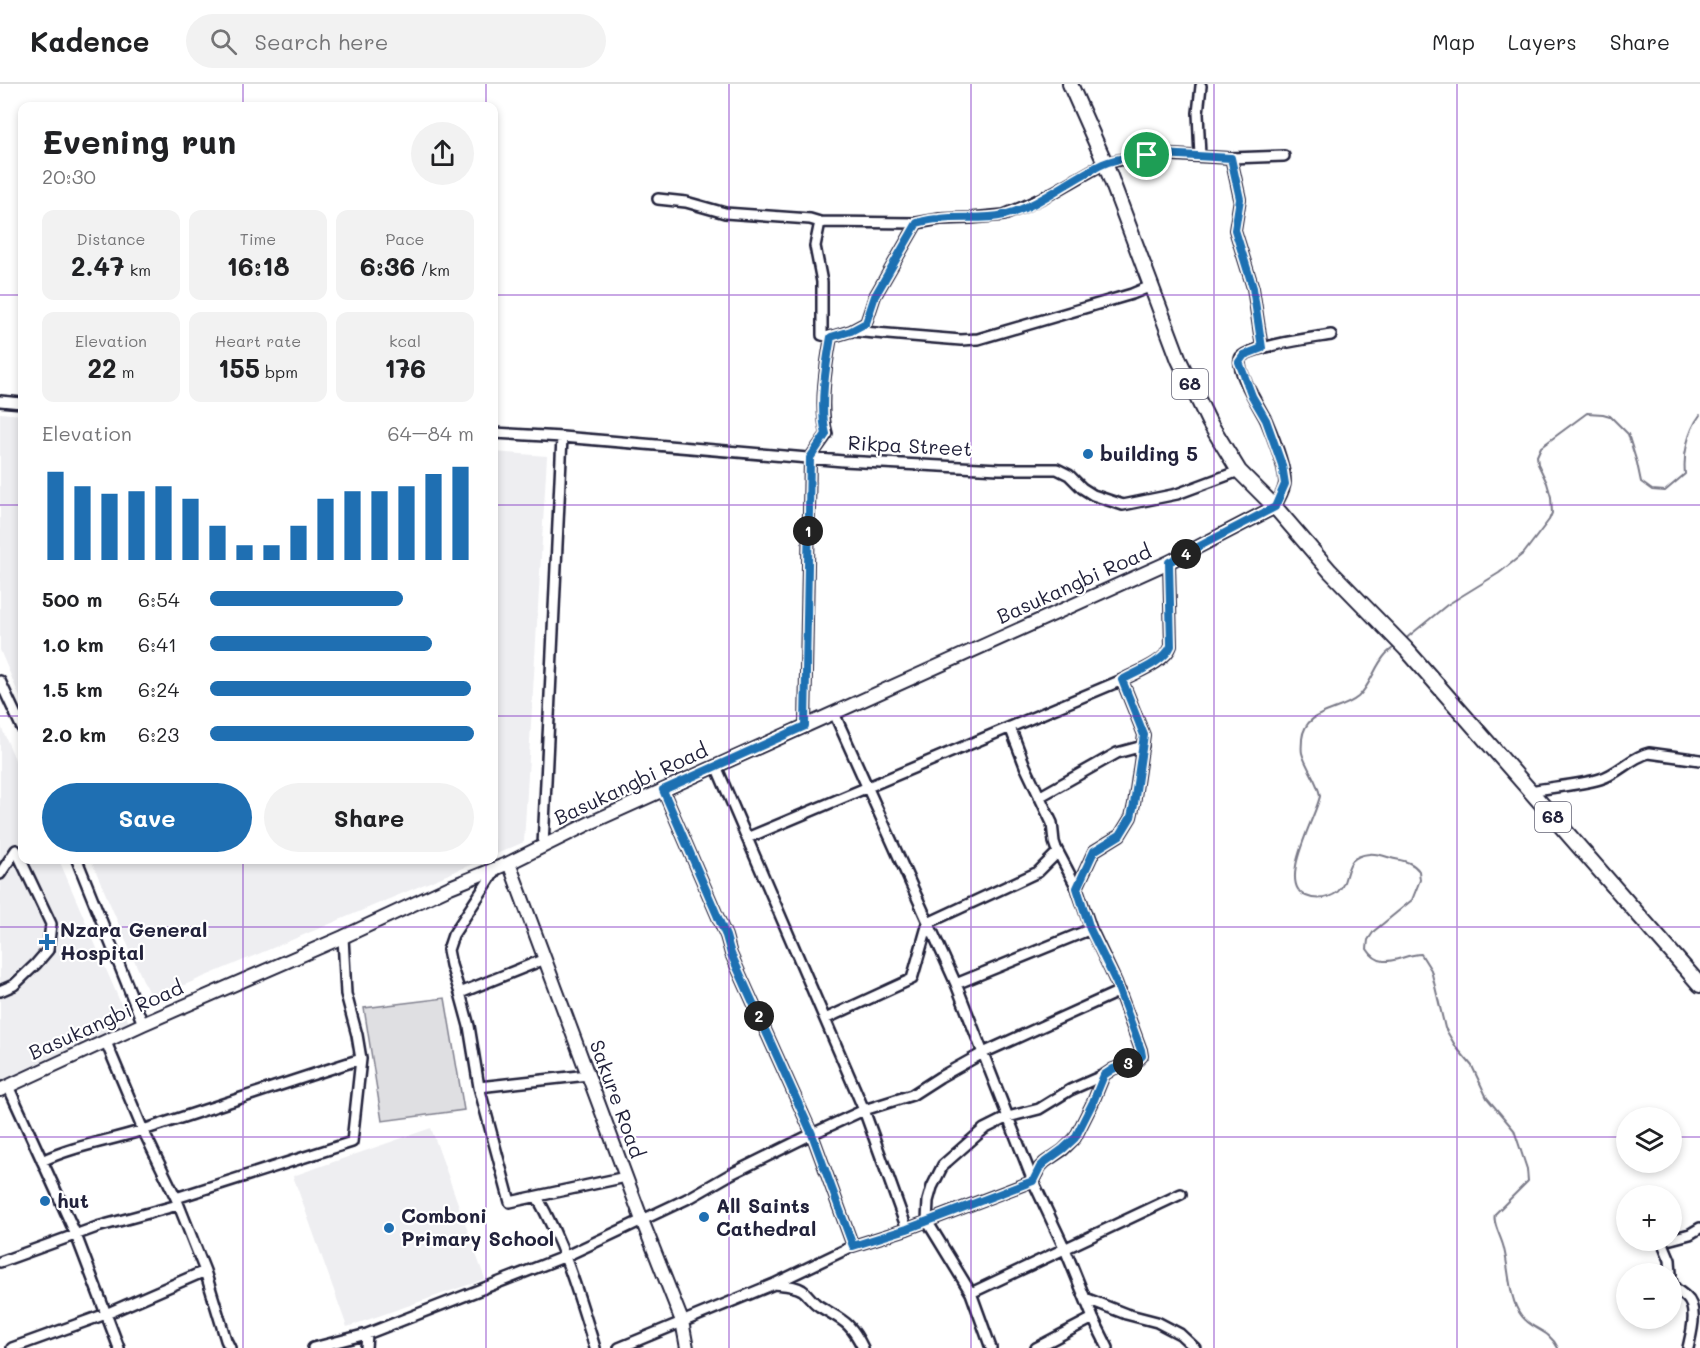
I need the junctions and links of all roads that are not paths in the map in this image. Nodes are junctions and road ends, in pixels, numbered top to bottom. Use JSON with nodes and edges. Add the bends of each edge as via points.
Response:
{"nodes":[{"id":1,"x":1070,"y":84,"type":"edge"},
{"id":2,"x":1201,"y":86,"type":"dead end"},
{"id":3,"x":1200,"y":156,"type":"junction"},
{"id":4,"x":1284,"y":156,"type":"dead end"},
{"id":5,"x":1231,"y":158,"type":"junction"},
{"id":6,"x":1105,"y":163,"type":"junction"},
{"id":7,"x":658,"y":199,"type":"dead end"},
{"id":8,"x":820,"y":222,"type":"junction"},
{"id":9,"x":917,"y":223,"type":"junction"},
{"id":10,"x":1151,"y":286,"type":"junction"},
{"id":11,"x":851,"y":331,"type":"junction"},
{"id":12,"x":1331,"y":335,"type":"dead end"},
{"id":13,"x":831,"y":337,"type":"junction"},
{"id":14,"x":1262,"y":348,"type":"junction"},
{"id":15,"x":0,"y":401,"type":"edge"},
{"id":16,"x":18,"y":403,"type":"edge"},
{"id":17,"x":498,"y":434,"type":"edge"},
{"id":18,"x":562,"y":437,"type":"junction"},
{"id":19,"x":810,"y":458,"type":"junction"},
{"id":20,"x":1239,"y":471,"type":"junction"},
{"id":21,"x":1275,"y":507,"type":"junction"},
{"id":22,"x":1169,"y":562,"type":"junction"},
{"id":23,"x":1122,"y":680,"type":"junction"},
{"id":24,"x":0,"y":681,"type":"edge"},
{"id":25,"x":834,"y":713,"type":"junction"},
{"id":26,"x":18,"y":719,"type":"edge"},
{"id":27,"x":805,"y":726,"type":"junction"},
{"id":28,"x":1010,"y":727,"type":"junction"},
{"id":29,"x":1143,"y":746,"type":"junction"},
{"id":30,"x":1700,"y":760,"type":"edge"},
{"id":31,"x":716,"y":766,"type":"junction"},
{"id":32,"x":868,"y":788,"type":"junction"},
{"id":33,"x":663,"y":790,"type":"junction"},
{"id":34,"x":1530,"y":791,"type":"junction"},
{"id":35,"x":1039,"y":796,"type":"junction"},
{"id":36,"x":747,"y":838,"type":"junction"},
{"id":37,"x":543,"y":846,"type":"junction"},
{"id":38,"x":1058,"y":852,"type":"junction"},
{"id":39,"x":18,"y":854,"type":"edge"},
{"id":40,"x":509,"y":863,"type":"junction"},
{"id":41,"x":23,"y":864,"type":"edge"},
{"id":42,"x":79,"y":864,"type":"edge"},
{"id":43,"x":497,"y":868,"type":"junction"},
{"id":44,"x":0,"y":874,"type":"edge"},
{"id":45,"x":1077,"y":888,"type":"junction"},
{"id":46,"x":928,"y":923,"type":"junction"},
{"id":47,"x":1090,"y":929,"type":"junction"},
{"id":48,"x":343,"y":936,"type":"junction"},
{"id":49,"x":544,"y":959,"type":"junction"},
{"id":50,"x":956,"y":984,"type":"junction"},
{"id":51,"x":1700,"y":985,"type":"edge"},
{"id":52,"x":0,"y":991,"type":"edge"},
{"id":53,"x":1120,"y":991,"type":"junction"},
{"id":54,"x":460,"y":993,"type":"junction"},
{"id":55,"x":825,"y":1019,"type":"junction"},
{"id":56,"x":143,"y":1024,"type":"junction"},
{"id":57,"x":106,"y":1042,"type":"junction"},
{"id":58,"x":983,"y":1053,"type":"junction"},
{"id":59,"x":361,"y":1059,"type":"junction"},
{"id":60,"x":1104,"y":1075,"type":"junction"},
{"id":61,"x":588,"y":1076,"type":"junction"},
{"id":62,"x":479,"y":1087,"type":"junction"},
{"id":63,"x":4,"y":1088,"type":"edge"},
{"id":64,"x":864,"y":1110,"type":"junction"},
{"id":65,"x":1008,"y":1117,"type":"junction"},
{"id":66,"x":143,"y":1130,"type":"junction"},
{"id":67,"x":812,"y":1134,"type":"junction"},
{"id":68,"x":42,"y":1161,"type":"junction"},
{"id":69,"x":626,"y":1177,"type":"junction"},
{"id":70,"x":1033,"y":1181,"type":"junction"},
{"id":71,"x":1181,"y":1194,"type":"dead end"},
{"id":72,"x":537,"y":1197,"type":"junction"},
{"id":73,"x":177,"y":1202,"type":"junction"},
{"id":74,"x":642,"y":1220,"type":"junction"},
{"id":75,"x":927,"y":1221,"type":"junction"},
{"id":76,"x":1700,"y":1228,"type":"edge"},
{"id":77,"x":907,"y":1229,"type":"junction"},
{"id":78,"x":76,"y":1235,"type":"junction"},
{"id":79,"x":1682,"y":1236,"type":"edge"},
{"id":80,"x":853,"y":1246,"type":"junction"},
{"id":81,"x":1065,"y":1249,"type":"junction"},
{"id":82,"x":566,"y":1256,"type":"junction"},
{"id":83,"x":0,"y":1262,"type":"edge"},
{"id":84,"x":205,"y":1272,"type":"junction"},
{"id":85,"x":774,"y":1284,"type":"junction"},
{"id":86,"x":971,"y":1293,"type":"junction"},
{"id":87,"x":1682,"y":1294,"type":"edge"},
{"id":88,"x":1085,"y":1298,"type":"junction"},
{"id":89,"x":106,"y":1314,"type":"junction"},
{"id":90,"x":1093,"y":1318,"type":"junction"},
{"id":91,"x":1696,"y":1319,"type":"edge"},
{"id":92,"x":682,"y":1321,"type":"junction"},
{"id":93,"x":367,"y":1334,"type":"junction"},
{"id":94,"x":1054,"y":1343,"type":"edge"},
{"id":95,"x":12,"y":1348,"type":"edge"},
{"id":96,"x":119,"y":1348,"type":"edge"},
{"id":97,"x":230,"y":1348,"type":"edge"},
{"id":98,"x":313,"y":1348,"type":"edge"},
{"id":99,"x":366,"y":1348,"type":"edge"},
{"id":100,"x":595,"y":1348,"type":"edge"},
{"id":101,"x":619,"y":1348,"type":"edge"},
{"id":102,"x":687,"y":1348,"type":"edge"},
{"id":103,"x":863,"y":1348,"type":"edge"},
{"id":104,"x":991,"y":1348,"type":"edge"},
{"id":105,"x":1036,"y":1348,"type":"edge"},
{"id":106,"x":1108,"y":1348,"type":"edge"},
{"id":107,"x":1195,"y":1348,"type":"edge"},
{"id":108,"x":1688,"y":1348,"type":"edge"}],
"edges":[{"from":1,"to":6,"type":"main road","number":"68"},
{"from":2,"to":3,"type":"street"},
{"from":3,"to":5,"type":"street"},
{"from":3,"to":6,"type":"street","via":[[1153,154]]},
{"from":4,"to":5,"type":"street"},
{"from":5,"to":14,"type":"street","via":[[1240,199],[1235,230],[1253,288]]},
{"from":6,"to":9,"type":"street","via":[[1004,215]]},
{"from":6,"to":10,"type":"main road","number":"68"},
{"from":7,"to":8,"type":"street","via":[[725,213]]},
{"from":8,"to":9,"type":"street"},
{"from":8,"to":13,"type":"street","via":[[815,246],[822,282],[822,335]]},
{"from":9,"to":11,"type":"street","via":[[875,296],[866,323]]},
{"from":10,"to":11,"type":"street","via":[[978,339]]},
{"from":10,"to":20,"type":"main road","number":"68","via":[[1179,360],[1209,422]]},
{"from":11,"to":13,"type":"street"},
{"from":12,"to":14,"type":"street"},
{"from":13,"to":19,"type":"street","via":[[823,422],[826,434]]},
{"from":14,"to":21,"type":"street","via":[[1244,355],[1239,362],[1282,465],[1285,484]]},
{"from":15,"to":16,"type":"street"},
{"from":17,"to":18,"type":"street","name":"Rikpa Street"},
{"from":18,"to":19,"type":"street","name":"Rikpa Street"},
{"from":18,"to":37,"type":"street"},
{"from":19,"to":20,"type":"street","name":"Rikpa Street","via":[[1057,469],[1093,495],[1123,505],[1177,494]]},
{"from":19,"to":27,"type":"street"},
{"from":20,"to":21,"type":"main road","number":"68"},
{"from":21,"to":22,"type":"street","name":"Basukangbi Road"},
{"from":21,"to":34,"type":"main road","number":"68"},
{"from":22,"to":23,"type":"street","via":[[1169,652]]},
{"from":22,"to":25,"type":"street","name":"Basukangbi Road"},
{"from":23,"to":28,"type":"street"},
{"from":23,"to":29,"type":"street","via":[[1143,729]]},
{"from":24,"to":26,"type":"street"},
{"from":25,"to":27,"type":"street","name":"Basukangbi Road"},
{"from":25,"to":32,"type":"street"},
{"from":27,"to":31,"type":"street","name":"Basukangbi Road"},
{"from":28,"to":32,"type":"street"},
{"from":28,"to":35,"type":"street"},
{"from":29,"to":35,"type":"street","via":[[1117,753]]},
{"from":29,"to":45,"type":"street","via":[[1131,817],[1120,835],[1094,851]]},
{"from":30,"to":34,"type":"street","via":[[1642,754],[1599,779]]},
{"from":31,"to":33,"type":"street","name":"Basukangbi Road"},
{"from":31,"to":36,"type":"street"},
{"from":32,"to":36,"type":"street"},
{"from":32,"to":46,"type":"street"},
{"from":33,"to":37,"type":"street","name":"Basukangbi Road"},
{"from":33,"to":67,"type":"street"},
{"from":34,"to":51,"type":"main road","number":"68"},
{"from":35,"to":38,"type":"street","via":[[1052,823]]},
{"from":36,"to":55,"type":"street"},
{"from":37,"to":40,"type":"street","name":"Basukangbi Road"},
{"from":38,"to":45,"type":"street"},
{"from":38,"to":46,"type":"street","via":[[1038,872]]},
{"from":39,"to":44,"type":"street","via":[[16,850]]},
{"from":40,"to":43,"type":"street","name":"Basukangbi Road"},
{"from":40,"to":49,"type":"street","name":"Sakure Road"},
{"from":41,"to":52,"type":"street","via":[[51,924],[48,950],[14,985]]},
{"from":42,"to":56,"type":"street"},
{"from":43,"to":48,"type":"street","name":"Basukangbi Road"},
{"from":43,"to":54,"type":"street","via":[[453,935],[448,950]]},
{"from":45,"to":47,"type":"street"},
{"from":46,"to":50,"type":"street"},
{"from":46,"to":55,"type":"street","via":[[912,979]]},
{"from":47,"to":50,"type":"street"},
{"from":47,"to":53,"type":"street"},
{"from":48,"to":56,"type":"street","name":"Basukangbi Road"},
{"from":48,"to":59,"type":"street","via":[[346,994]]},
{"from":49,"to":54,"type":"street"},
{"from":49,"to":61,"type":"street","name":"Sakure Road"},
{"from":50,"to":58,"type":"street"},
{"from":53,"to":58,"type":"street"},
{"from":53,"to":60,"type":"street","via":[[1142,1056]]},
{"from":54,"to":62,"type":"street"},
{"from":55,"to":64,"type":"street"},
{"from":56,"to":57,"type":"street","name":"Basukangbi Road"},
{"from":57,"to":63,"type":"street","name":"Basukangbi Road"},
{"from":57,"to":66,"type":"street"},
{"from":58,"to":64,"type":"street","via":[[912,1095]]},
{"from":58,"to":65,"type":"street"},
{"from":59,"to":66,"type":"street"},
{"from":59,"to":73,"type":"street","via":[[352,1142]]},
{"from":60,"to":65,"type":"street","via":[[1039,1109]]},
{"from":60,"to":70,"type":"street","via":[[1075,1138],[1040,1167]]},
{"from":61,"to":62,"type":"street"},
{"from":61,"to":69,"type":"street","name":"Sakure Road"},
{"from":62,"to":72,"type":"street","via":[[510,1202]]},
{"from":63,"to":68,"type":"street"},
{"from":64,"to":67,"type":"street"},
{"from":64,"to":77,"type":"street"},
{"from":65,"to":70,"type":"street"},
{"from":65,"to":75,"type":"street","via":[[984,1129],[943,1165],[928,1201]]},
{"from":66,"to":68,"type":"street"},
{"from":66,"to":73,"type":"street"},
{"from":67,"to":74,"type":"street"},
{"from":67,"to":80,"type":"street"},
{"from":68,"to":78,"type":"street"},
{"from":69,"to":72,"type":"street"},
{"from":69,"to":74,"type":"street","name":"Sakure Road"},
{"from":70,"to":75,"type":"street"},
{"from":70,"to":81,"type":"street"},
{"from":71,"to":81,"type":"street"},
{"from":72,"to":82,"type":"street"},
{"from":73,"to":78,"type":"street"},
{"from":73,"to":84,"type":"street"},
{"from":74,"to":82,"type":"street"},
{"from":74,"to":92,"type":"street","name":"Sakure Road"},
{"from":75,"to":77,"type":"street"},
{"from":75,"to":86,"type":"street"},
{"from":76,"to":79,"type":"street"},
{"from":77,"to":80,"type":"street"},
{"from":78,"to":83,"type":"street"},
{"from":78,"to":89,"type":"street"},
{"from":80,"to":85,"type":"street"},
{"from":81,"to":86,"type":"street"},
{"from":81,"to":88,"type":"street"},
{"from":82,"to":93,"type":"street"},
{"from":82,"to":100,"type":"street"},
{"from":84,"to":89,"type":"street"},
{"from":84,"to":97,"type":"street"},
{"from":85,"to":92,"type":"street"},
{"from":85,"to":103,"type":"street","via":[[802,1290],[816,1305],[855,1331]]},
{"from":86,"to":104,"type":"street"},
{"from":87,"to":91,"type":"street","via":[[1687,1297]]},
{"from":88,"to":90,"type":"street"},
{"from":88,"to":107,"type":"street","via":[[1157,1322],[1180,1334]]},
{"from":89,"to":95,"type":"street"},
{"from":89,"to":96,"type":"street"},
{"from":90,"to":94,"type":"street"},
{"from":90,"to":106,"type":"street"},
{"from":91,"to":108,"type":"street"},
{"from":92,"to":101,"type":"street"},
{"from":92,"to":102,"type":"street","name":"Sakure Road"},
{"from":93,"to":98,"type":"street"},
{"from":93,"to":99,"type":"street"},
{"from":94,"to":105,"type":"street"}]}
